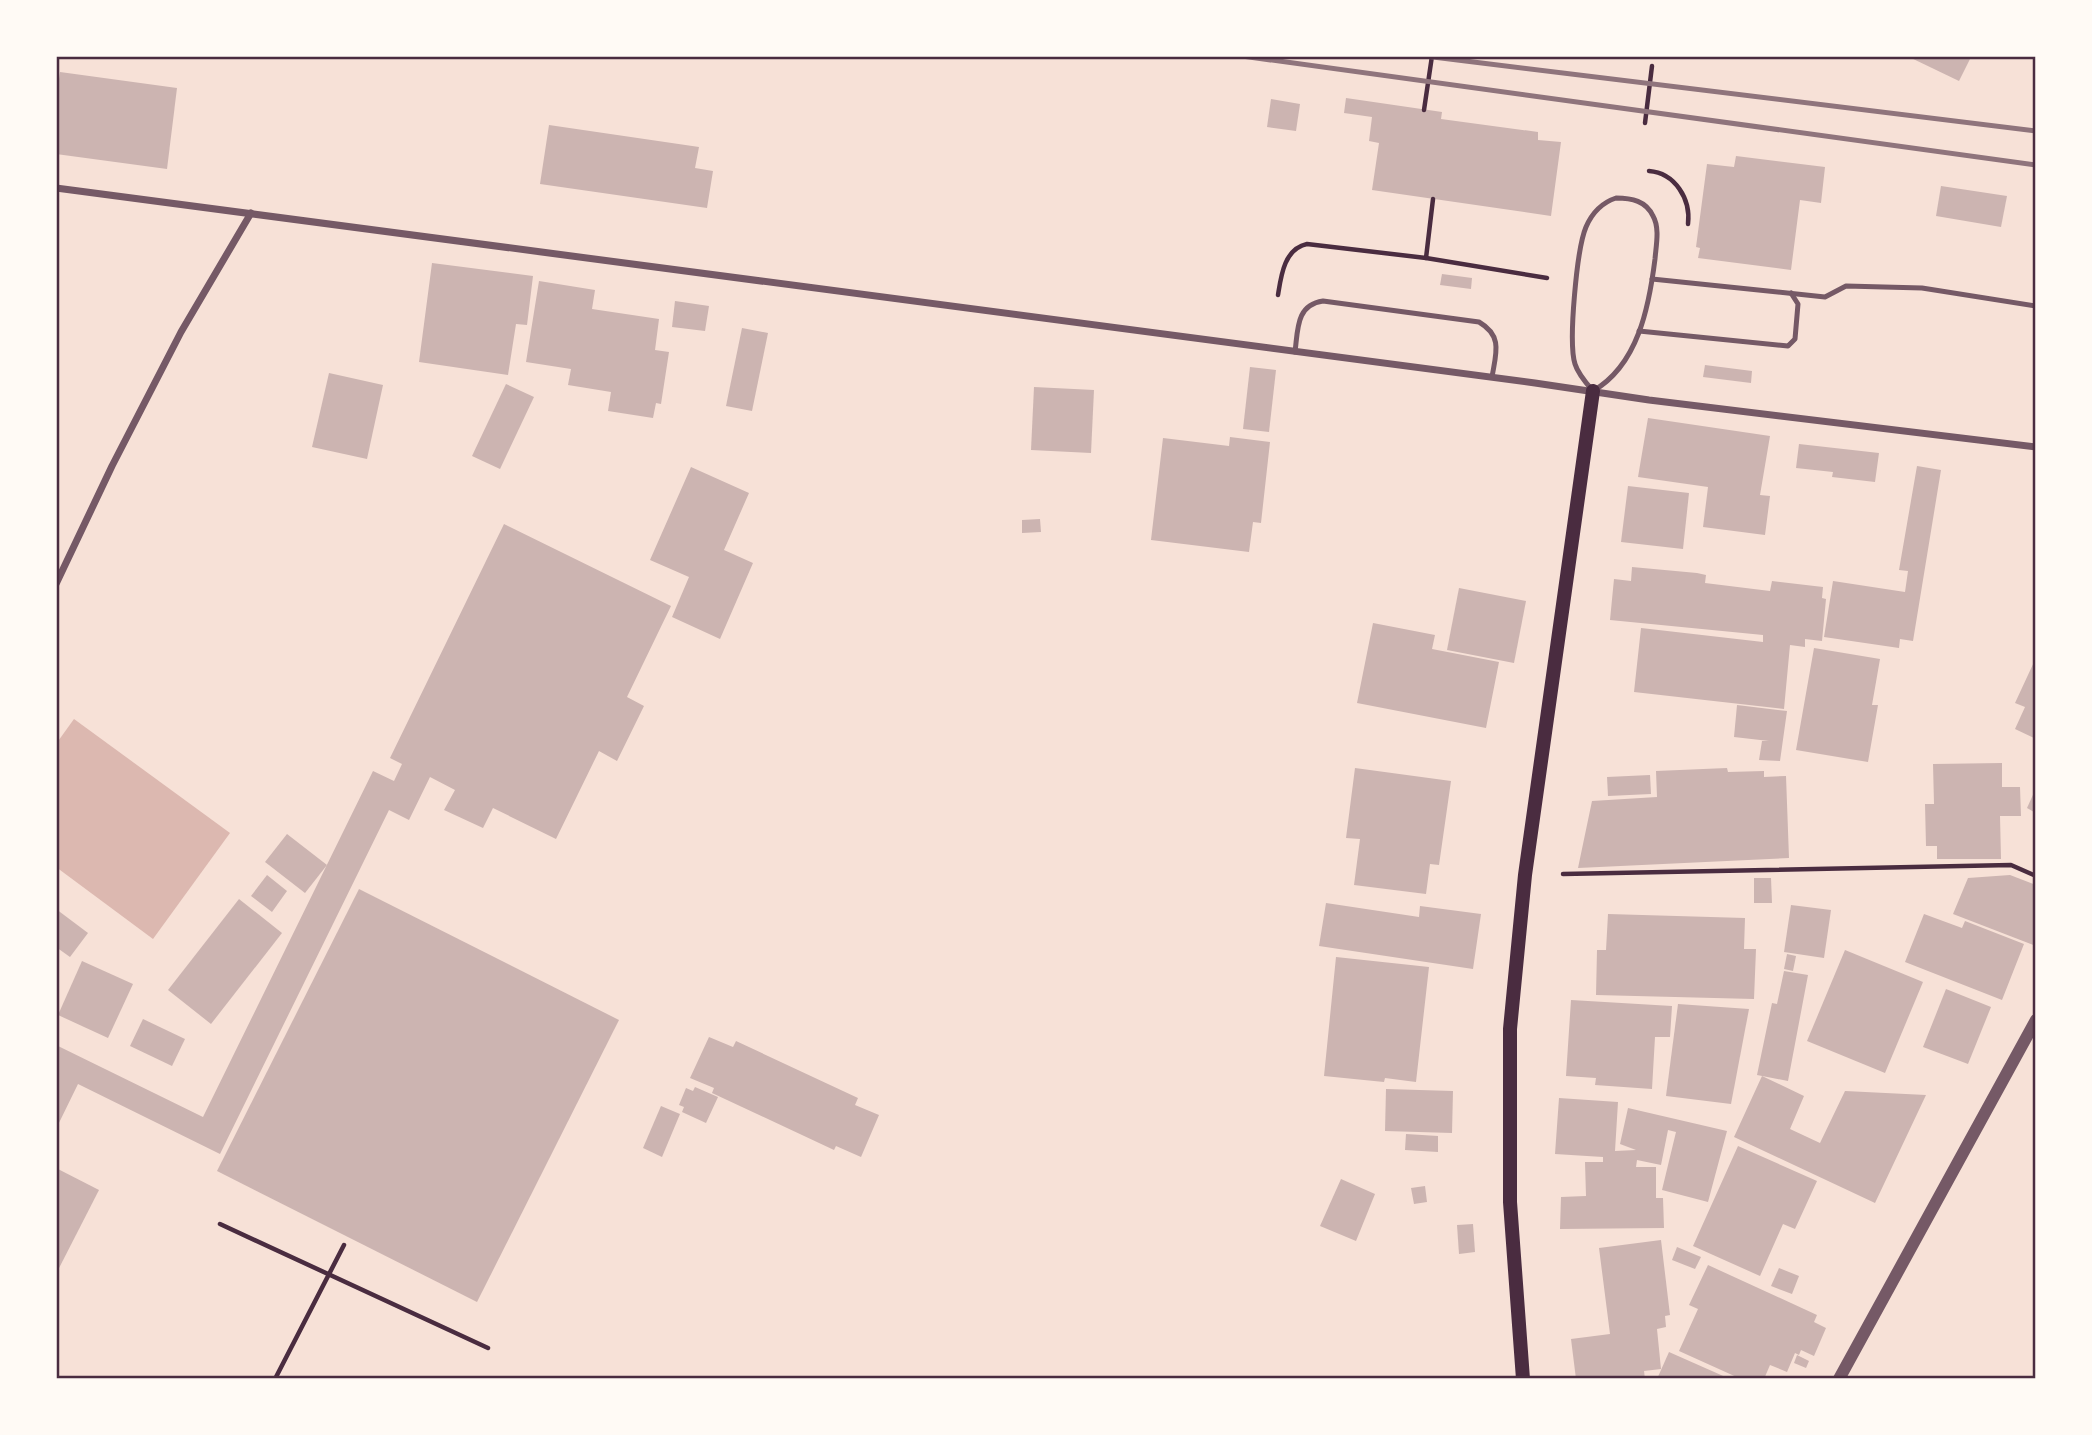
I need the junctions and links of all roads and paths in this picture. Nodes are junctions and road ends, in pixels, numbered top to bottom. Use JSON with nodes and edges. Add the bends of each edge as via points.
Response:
{"nodes":[{"id":1,"x":1432,"y":56,"type":"edge"},
{"id":2,"x":1652,"y":66,"type":"dead end"},
{"id":3,"x":1424,"y":110,"type":"dead end"},
{"id":4,"x":1645,"y":123,"type":"dead end"},
{"id":5,"x":56,"y":188,"type":"edge"},
{"id":6,"x":1433,"y":199,"type":"dead end"},
{"id":7,"x":251,"y":212,"type":"junction"},
{"id":8,"x":1426,"y":258,"type":"junction"},
{"id":9,"x":1548,"y":278,"type":"dead end"},
{"id":10,"x":1652,"y":279,"type":"junction"},
{"id":11,"x":1791,"y":293,"type":"junction"},
{"id":12,"x":2036,"y":306,"type":"edge"},
{"id":13,"x":1639,"y":331,"type":"junction"},
{"id":14,"x":1270,"y":348,"type":"junction"},
{"id":15,"x":1295,"y":352,"type":"junction"},
{"id":16,"x":1492,"y":377,"type":"junction"},
{"id":17,"x":1592,"y":391,"type":"junction"},
{"id":18,"x":2036,"y":447,"type":"edge"},
{"id":19,"x":56,"y":583,"type":"edge"},
{"id":20,"x":1563,"y":874,"type":"dead end"},
{"id":21,"x":2036,"y":876,"type":"edge"},
{"id":22,"x":2036,"y":1020,"type":"edge"},
{"id":23,"x":220,"y":1224,"type":"dead end"},
{"id":24,"x":344,"y":1245,"type":"dead end"},
{"id":25,"x":328,"y":1274,"type":"junction"},
{"id":26,"x":488,"y":1348,"type":"dead end"},
{"id":27,"x":275,"y":1379,"type":"edge"},
{"id":28,"x":1523,"y":1379,"type":"edge"},
{"id":29,"x":1839,"y":1379,"type":"edge"}],
"edges":[{"from":1,"to":3,"type":"path"},
{"from":2,"to":4,"type":"path"},
{"from":5,"to":7,"type":"street"},
{"from":6,"to":8,"type":"path"},
{"from":7,"to":14,"type":"street"},
{"from":7,"to":19,"type":"street","via":[[181,332]]},
{"from":8,"to":9,"type":"path"},
{"from":8,"to":14,"type":"path","via":[[1300,246],[1281,274]]},
{"from":10,"to":11,"type":"lane"},
{"from":10,"to":13,"type":"lane"},
{"from":10,"to":17,"type":"lane","via":[[1653,214],[1636,200],[1608,201],[1594,212],[1585,229],[1573,306],[1574,363]]},
{"from":11,"to":12,"type":"lane","via":[[1825,297],[1846,286],[1922,288]]},
{"from":11,"to":13,"type":"lane","via":[[1798,304],[1795,339],[1788,346]]},
{"from":13,"to":17,"type":"lane","via":[[1624,362],[1605,384]]},
{"from":14,"to":15,"type":"street"},
{"from":15,"to":16,"type":"street"},
{"from":15,"to":16,"type":"lane","via":[[1303,312],[1311,303],[1323,300],[1479,322],[1495,337]]},
{"from":16,"to":17,"type":"street"},
{"from":17,"to":18,"type":"street"},
{"from":17,"to":28,"type":"main road","via":[[1525,875],[1510,1029],[1510,1202]]},
{"from":20,"to":21,"type":"path","via":[[2011,865]]},
{"from":22,"to":29,"type":"street"},
{"from":23,"to":25,"type":"path"},
{"from":24,"to":25,"type":"path"},
{"from":25,"to":26,"type":"path"},
{"from":25,"to":27,"type":"path"}]}
